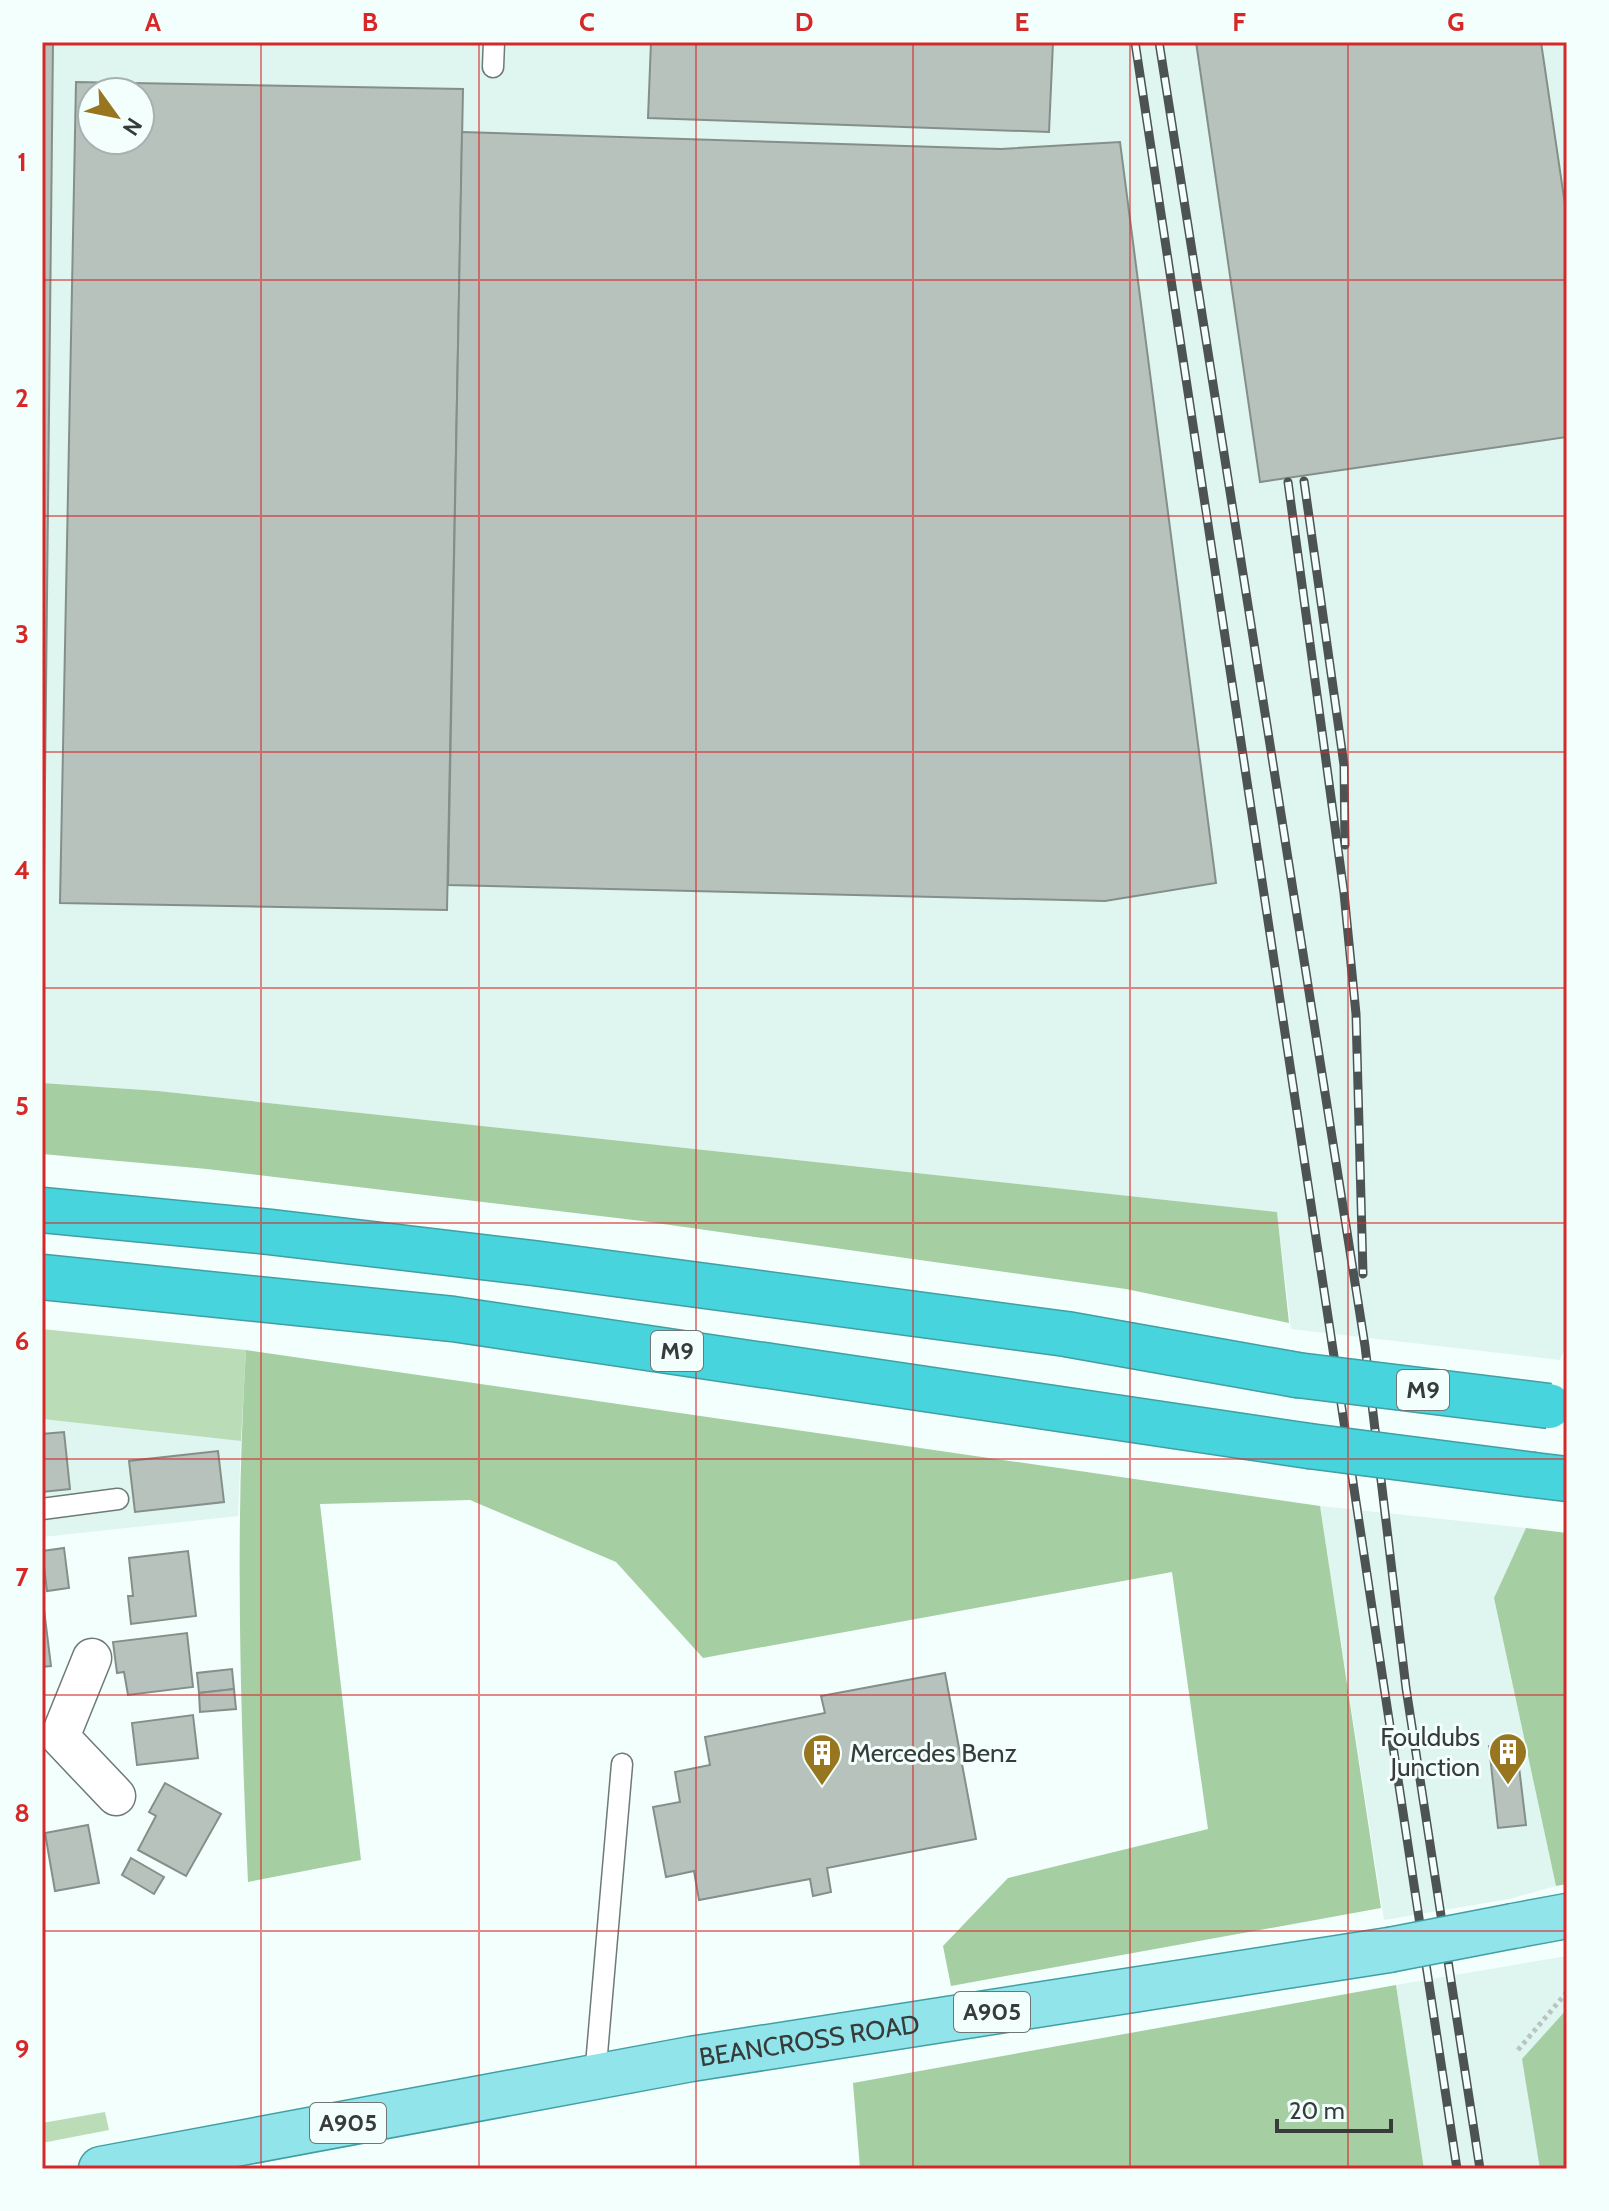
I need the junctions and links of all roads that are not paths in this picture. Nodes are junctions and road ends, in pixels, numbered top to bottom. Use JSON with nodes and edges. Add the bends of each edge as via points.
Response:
{"nodes":[{"id":1,"x":494,"y":42,"type":"edge"},
{"id":2,"x":493,"y":67,"type":"dead end"},
{"id":3,"x":42,"y":1210,"type":"edge"},
{"id":4,"x":42,"y":1277,"type":"edge"},
{"id":5,"x":1558,"y":1407,"type":"edge"},
{"id":6,"x":1551,"y":1477,"type":"edge"},
{"id":7,"x":118,"y":1499,"type":"dead end"},
{"id":8,"x":42,"y":1509,"type":"edge"},
{"id":9,"x":92,"y":1658,"type":"dead end"},
{"id":10,"x":51,"y":1738,"type":"edge"},
{"id":11,"x":622,"y":1764,"type":"dead end"},
{"id":12,"x":116,"y":1796,"type":"dead end"},
{"id":13,"x":1567,"y":1916,"type":"edge"},
{"id":14,"x":595,"y":2077,"type":"junction"},
{"id":15,"x":101,"y":2169,"type":"edge"}],
"edges":[{"from":1,"to":2,"type":"lane"},
{"from":3,"to":5,"type":"highway","number":"M9","bridge":true,"via":[[549,1265],[1066,1334],[1297,1375]]},
{"from":4,"to":6,"type":"highway","number":"M9","bridge":true,"via":[[481,1323]]},
{"from":7,"to":8,"type":"lane"},
{"from":9,"to":10,"type":"street"},
{"from":10,"to":12,"type":"street"},
{"from":11,"to":14,"type":"lane"},
{"from":13,"to":14,"type":"main road","name":"BEANCROSS ROAD","number":"A905","bridge":true,"via":[[1389,1950]]},
{"from":14,"to":15,"type":"main road","name":"BEANCROSS ROAD","number":"A905"}]}
